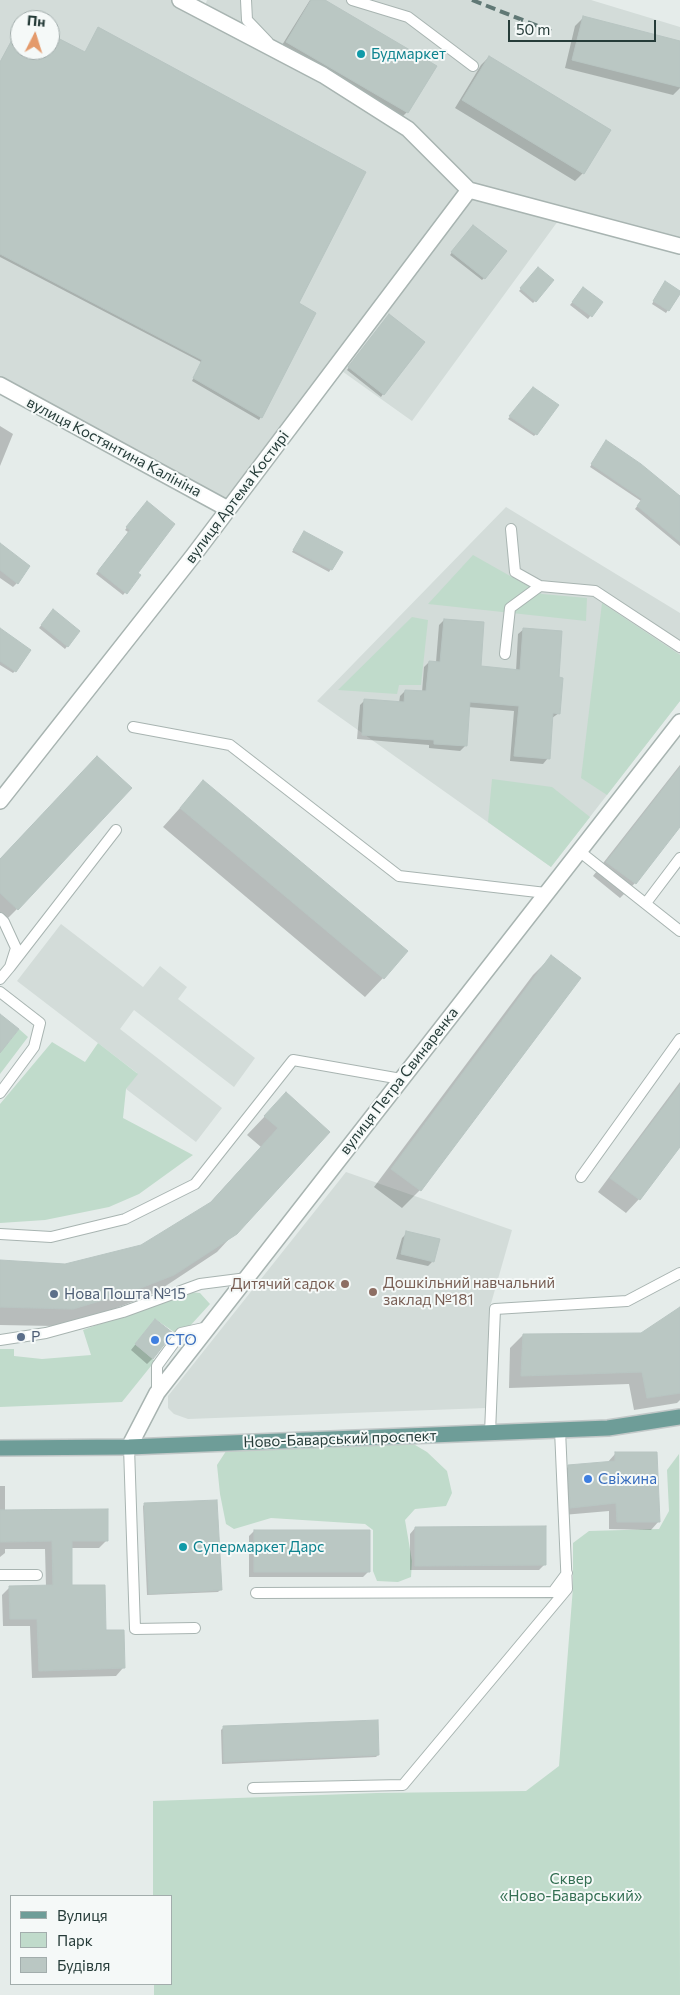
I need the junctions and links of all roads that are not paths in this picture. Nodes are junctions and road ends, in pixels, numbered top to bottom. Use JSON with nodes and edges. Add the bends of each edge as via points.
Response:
{"nodes":[{"id":1,"x":180,"y":0,"type":"edge"},
{"id":2,"x":246,"y":0,"type":"edge"},
{"id":3,"x":352,"y":0,"type":"edge"},
{"id":4,"x":275,"y":50,"type":"junction"},
{"id":5,"x":473,"y":66,"type":"dead end"},
{"id":6,"x":469,"y":190,"type":"junction"},
{"id":7,"x":680,"y":246,"type":"edge"},
{"id":8,"x":0,"y":386,"type":"edge"},
{"id":9,"x":228,"y":509,"type":"junction"},
{"id":10,"x":511,"y":529,"type":"dead end"},
{"id":11,"x":540,"y":586,"type":"junction"},
{"id":12,"x":680,"y":647,"type":"edge"},
{"id":13,"x":505,"y":654,"type":"dead end"},
{"id":14,"x":680,"y":722,"type":"edge"},
{"id":15,"x":133,"y":728,"type":"dead end"},
{"id":16,"x":0,"y":801,"type":"edge"},
{"id":17,"x":116,"y":830,"type":"dead end"},
{"id":18,"x":579,"y":851,"type":"junction"},
{"id":19,"x":680,"y":858,"type":"edge"},
{"id":20,"x":546,"y":893,"type":"junction"},
{"id":21,"x":646,"y":903,"type":"junction"},
{"id":22,"x":0,"y":918,"type":"edge"},
{"id":23,"x":680,"y":931,"type":"edge"},
{"id":24,"x":10,"y":967,"type":"junction"},
{"id":25,"x":0,"y":979,"type":"edge"},
{"id":26,"x":0,"y":992,"type":"edge"},
{"id":27,"x":680,"y":1039,"type":"edge"},
{"id":28,"x":401,"y":1079,"type":"junction"},
{"id":29,"x":0,"y":1093,"type":"edge"},
{"id":30,"x":581,"y":1177,"type":"dead end"},
{"id":31,"x":0,"y":1234,"type":"edge"},
{"id":32,"x":680,"y":1273,"type":"edge"},
{"id":33,"x":246,"y":1278,"type":"junction"},
{"id":34,"x":0,"y":1340,"type":"edge"},
{"id":35,"x":680,"y":1417,"type":"edge"},
{"id":36,"x":560,"y":1430,"type":"junction"},
{"id":37,"x":490,"y":1433,"type":"junction"},
{"id":38,"x":0,"y":1448,"type":"edge"},
{"id":39,"x":129,"y":1448,"type":"junction"},
{"id":40,"x":567,"y":1573,"type":"junction"},
{"id":41,"x":0,"y":1575,"type":"edge"},
{"id":42,"x":37,"y":1575,"type":"dead end"},
{"id":43,"x":256,"y":1593,"type":"dead end"},
{"id":44,"x":195,"y":1628,"type":"dead end"},
{"id":45,"x":252,"y":1788,"type":"dead end"}],
"edges":[{"from":1,"to":4,"type":"street"},
{"from":2,"to":4,"type":"lane","via":[[247,20]]},
{"from":3,"to":5,"type":"lane","via":[[408,17]]},
{"from":4,"to":6,"type":"street","via":[[323,75],[408,129]]},
{"from":6,"to":7,"type":"street"},
{"from":6,"to":9,"type":"street","name":"вулиця Артема Костирі"},
{"from":8,"to":9,"type":"street","name":"вулиця Костянтина Калініна"},
{"from":9,"to":16,"type":"street","name":"вулиця Артема Костирі"},
{"from":10,"to":11,"type":"lane","via":[[515,572]]},
{"from":11,"to":12,"type":"lane","via":[[594,591]]},
{"from":11,"to":13,"type":"lane","via":[[510,608]]},
{"from":14,"to":18,"type":"street","name":"вулиця Петра Свинаренка"},
{"from":15,"to":20,"type":"lane","via":[[230,745],[399,876]]},
{"from":17,"to":24,"type":"lane"},
{"from":18,"to":20,"type":"street","name":"вулиця Петра Свинаренка"},
{"from":18,"to":21,"type":"lane"},
{"from":19,"to":21,"type":"lane"},
{"from":20,"to":28,"type":"street","name":"вулиця Петра Свинаренка"},
{"from":21,"to":23,"type":"lane"},
{"from":22,"to":24,"type":"lane","via":[[16,948]]},
{"from":24,"to":25,"type":"lane"},
{"from":26,"to":29,"type":"lane","via":[[40,1023],[34,1047]]},
{"from":27,"to":30,"type":"lane"},
{"from":28,"to":31,"type":"lane","via":[[293,1060],[195,1184],[125,1219],[51,1237]]},
{"from":28,"to":33,"type":"street","name":"вулиця Петра Свинаренка"},
{"from":32,"to":37,"type":"lane","via":[[627,1301],[495,1309]]},
{"from":33,"to":34,"type":"lane","via":[[200,1284],[124,1312],[46,1333]]},
{"from":33,"to":39,"type":"street","name":"вулиця Петра Свинаренка","via":[[157,1393]]},
{"from":35,"to":36,"type":"main road","name":"Ново-Баварський проспект","via":[[608,1428]]},
{"from":36,"to":37,"type":"main road","name":"Ново-Баварський проспект"},
{"from":36,"to":40,"type":"lane"},
{"from":37,"to":39,"type":"main road","name":"Ново-Баварський проспект"},
{"from":38,"to":39,"type":"main road","name":"Ново-Баварський проспект"},
{"from":39,"to":44,"type":"lane","via":[[135,1630]]},
{"from":40,"to":43,"type":"lane","via":[[553,1592]]},
{"from":40,"to":45,"type":"lane","via":[[568,1589],[403,1784]]},
{"from":41,"to":42,"type":"lane"}]}
